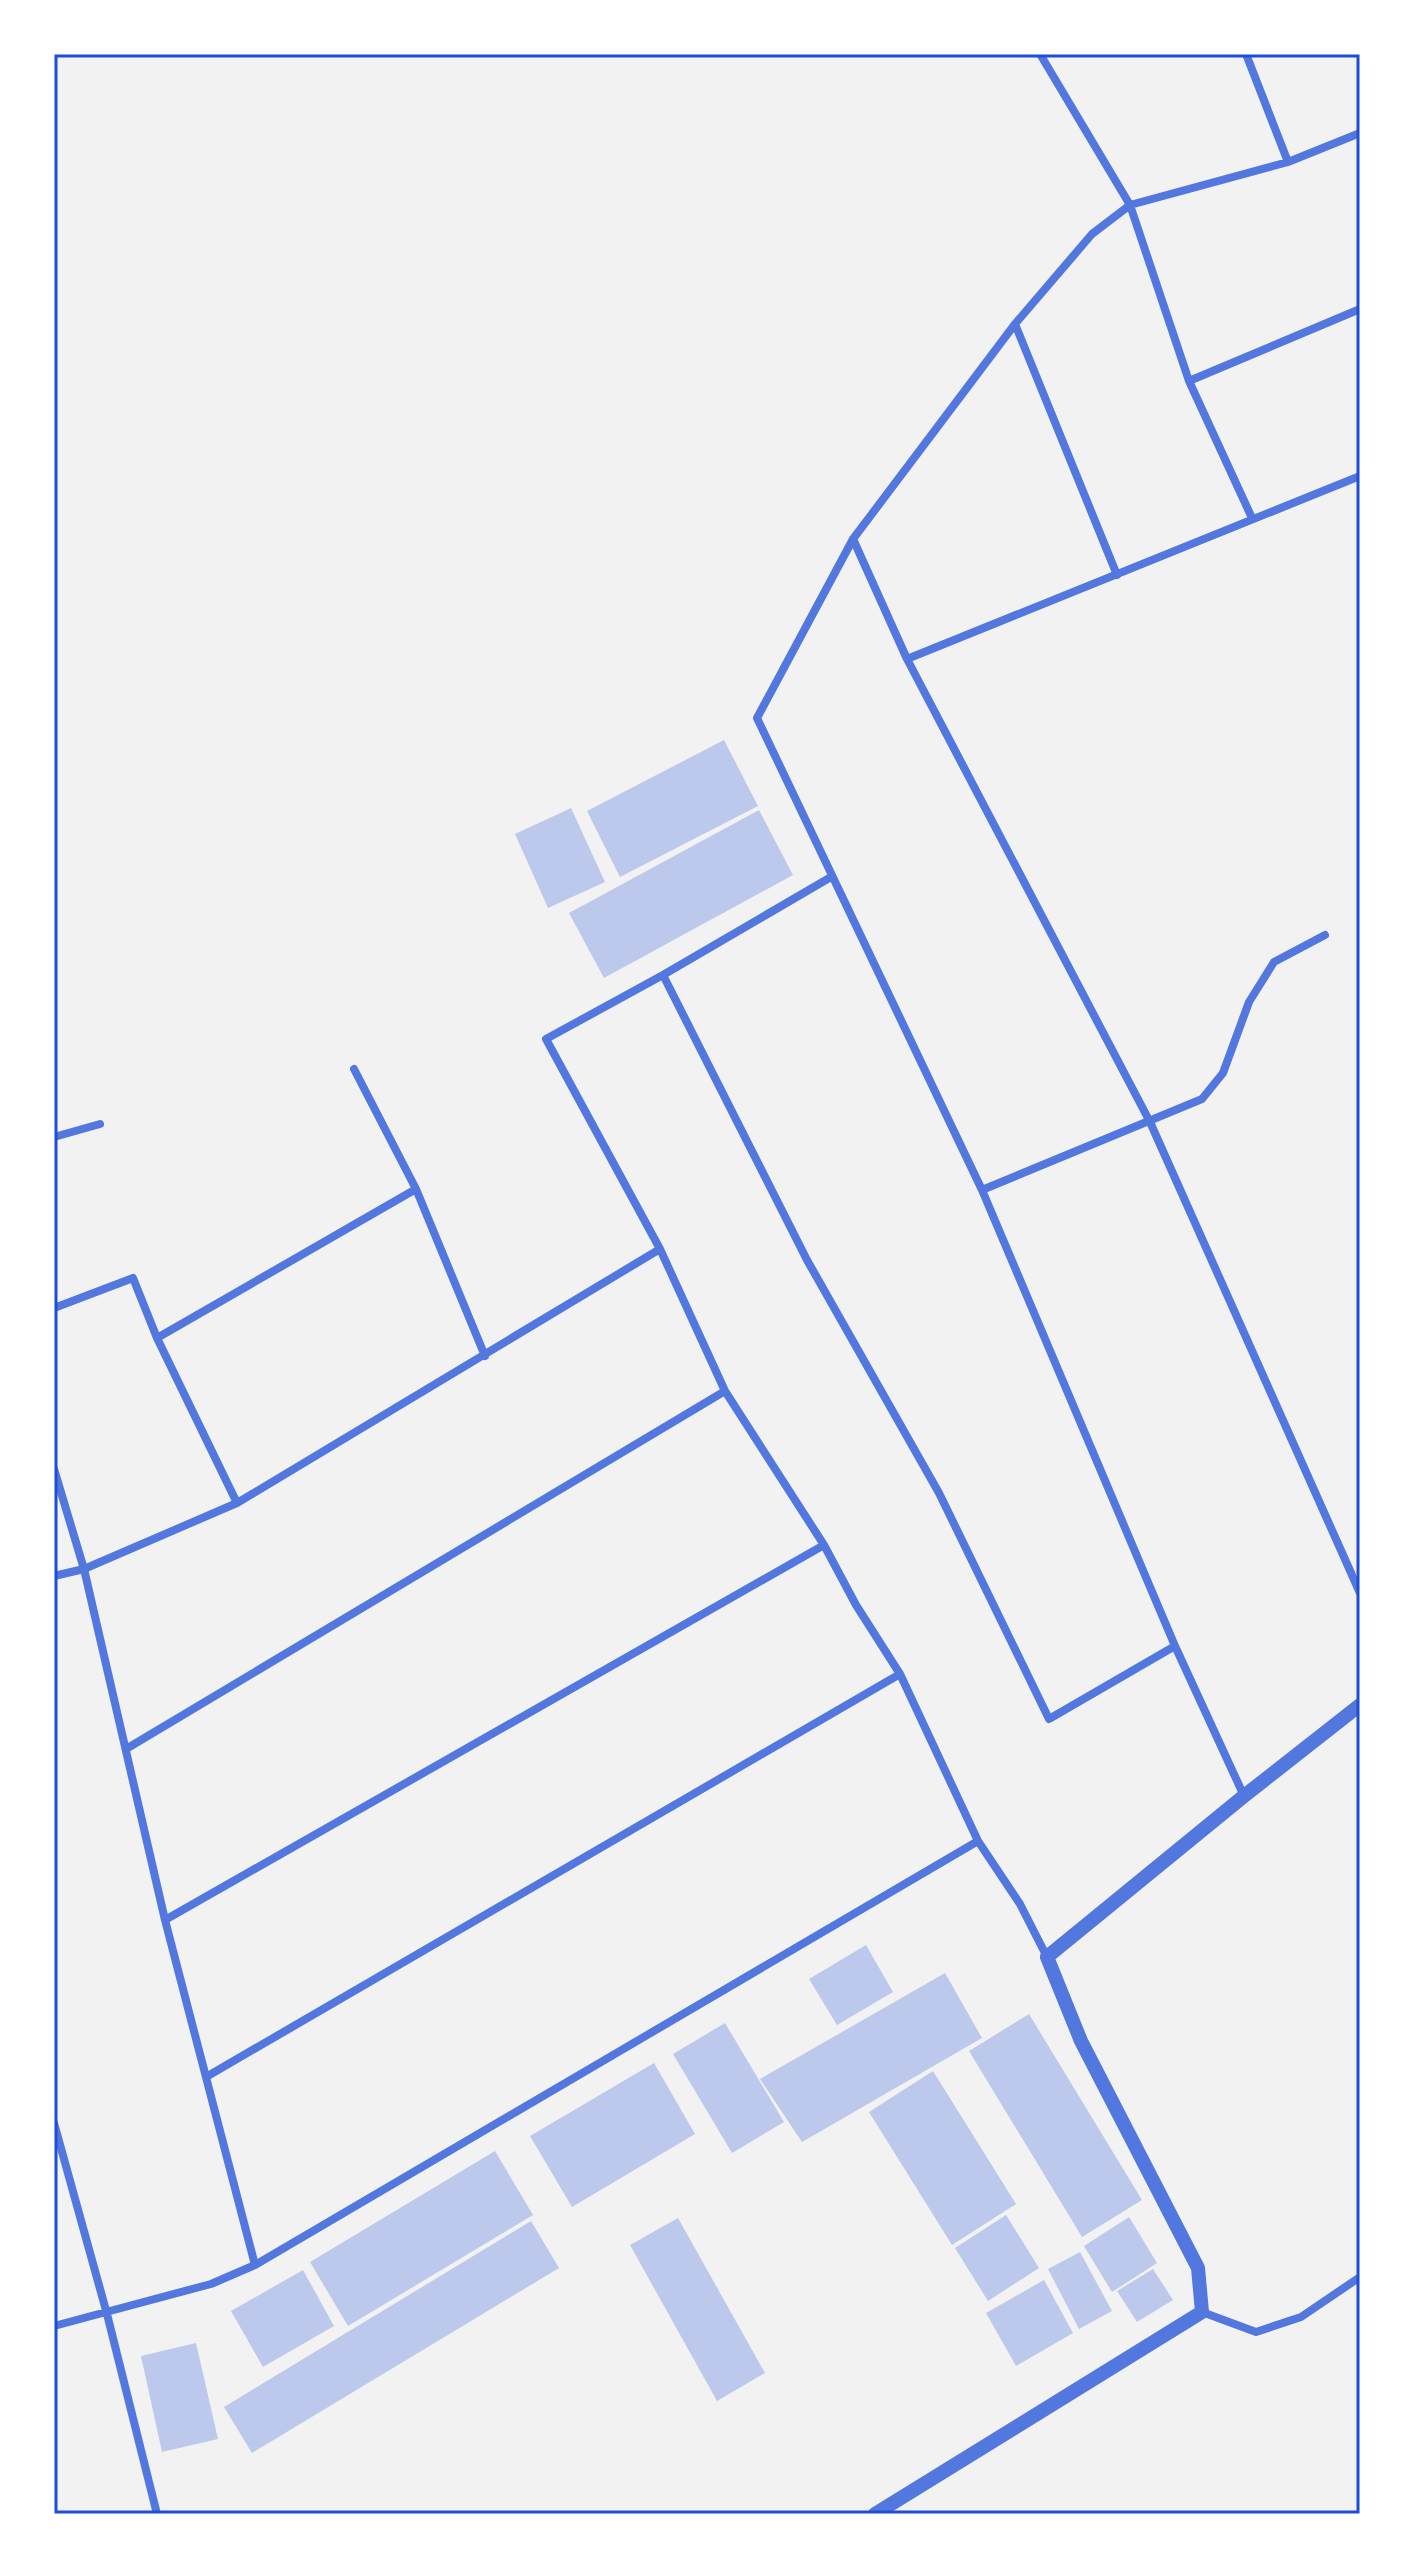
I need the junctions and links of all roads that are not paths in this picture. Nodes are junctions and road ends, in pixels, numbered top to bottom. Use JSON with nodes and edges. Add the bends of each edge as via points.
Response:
{"nodes":[{"id":1,"x":1040,"y":54,"type":"edge"},
{"id":2,"x":1246,"y":54,"type":"edge"},
{"id":3,"x":1360,"y":133,"type":"edge"},
{"id":4,"x":1288,"y":162,"type":"junction"},
{"id":5,"x":1130,"y":205,"type":"junction"},
{"id":6,"x":1360,"y":309,"type":"edge"},
{"id":7,"x":1015,"y":324,"type":"junction"},
{"id":8,"x":1189,"y":381,"type":"junction"},
{"id":9,"x":1360,"y":476,"type":"edge"},
{"id":10,"x":1252,"y":518,"type":"junction"},
{"id":11,"x":853,"y":539,"type":"junction"},
{"id":12,"x":1117,"y":575,"type":"junction"},
{"id":13,"x":907,"y":659,"type":"junction"},
{"id":14,"x":831,"y":877,"type":"junction"},
{"id":15,"x":1325,"y":935,"type":"dead end"},
{"id":16,"x":663,"y":975,"type":"junction"},
{"id":17,"x":354,"y":1069,"type":"dead end"},
{"id":18,"x":1150,"y":1122,"type":"junction"},
{"id":19,"x":100,"y":1124,"type":"dead end"},
{"id":20,"x":54,"y":1137,"type":"edge"},
{"id":21,"x":416,"y":1189,"type":"junction"},
{"id":22,"x":982,"y":1190,"type":"junction"},
{"id":23,"x":660,"y":1249,"type":"junction"},
{"id":24,"x":54,"y":1308,"type":"edge"},
{"id":25,"x":157,"y":1338,"type":"junction"},
{"id":26,"x":485,"y":1356,"type":"junction"},
{"id":27,"x":725,"y":1391,"type":"junction"},
{"id":28,"x":54,"y":1469,"type":"edge"},
{"id":29,"x":237,"y":1503,"type":"junction"},
{"id":30,"x":824,"y":1545,"type":"junction"},
{"id":31,"x":84,"y":1569,"type":"junction"},
{"id":32,"x":54,"y":1576,"type":"edge"},
{"id":33,"x":1360,"y":1593,"type":"edge"},
{"id":34,"x":1175,"y":1646,"type":"junction"},
{"id":35,"x":900,"y":1674,"type":"junction"},
{"id":36,"x":1360,"y":1705,"type":"edge"},
{"id":37,"x":126,"y":1749,"type":"junction"},
{"id":38,"x":1244,"y":1796,"type":"junction"},
{"id":39,"x":978,"y":1841,"type":"junction"},
{"id":40,"x":165,"y":1920,"type":"junction"},
{"id":41,"x":1047,"y":1957,"type":"junction"},
{"id":42,"x":206,"y":2077,"type":"junction"},
{"id":43,"x":54,"y":2123,"type":"edge"},
{"id":44,"x":255,"y":2265,"type":"junction"},
{"id":45,"x":1360,"y":2277,"type":"edge"},
{"id":46,"x":1202,"y":2312,"type":"junction"},
{"id":47,"x":107,"y":2314,"type":"junction"},
{"id":48,"x":54,"y":2326,"type":"edge"},
{"id":49,"x":157,"y":2514,"type":"edge"},
{"id":50,"x":875,"y":2514,"type":"edge"}],
"edges":[{"from":1,"to":5,"type":"street"},
{"from":2,"to":4,"type":"street"},
{"from":3,"to":4,"type":"street"},
{"from":4,"to":5,"type":"street"},
{"from":5,"to":7,"type":"street","via":[[1092,234]]},
{"from":5,"to":8,"type":"street"},
{"from":6,"to":8,"type":"street"},
{"from":7,"to":11,"type":"street"},
{"from":7,"to":12,"type":"street"},
{"from":8,"to":10,"type":"street"},
{"from":9,"to":10,"type":"street"},
{"from":10,"to":12,"type":"street"},
{"from":11,"to":13,"type":"street"},
{"from":11,"to":14,"type":"street","via":[[757,718]]},
{"from":12,"to":13,"type":"street"},
{"from":13,"to":18,"type":"street"},
{"from":14,"to":16,"type":"street"},
{"from":14,"to":22,"type":"street"},
{"from":15,"to":18,"type":"street","via":[[1274,962],[1249,1002],[1223,1073],[1202,1099]]},
{"from":16,"to":23,"type":"street","via":[[546,1039]]},
{"from":16,"to":34,"type":"street","via":[[807,1260],[939,1493],[1049,1719]]},
{"from":17,"to":21,"type":"street"},
{"from":18,"to":22,"type":"street"},
{"from":18,"to":33,"type":"street"},
{"from":19,"to":20,"type":"street"},
{"from":21,"to":25,"type":"street"},
{"from":21,"to":26,"type":"street"},
{"from":22,"to":34,"type":"street"},
{"from":23,"to":26,"type":"street"},
{"from":23,"to":27,"type":"street"},
{"from":24,"to":25,"type":"street","via":[[133,1278]]},
{"from":25,"to":29,"type":"street"},
{"from":26,"to":29,"type":"street"},
{"from":27,"to":30,"type":"street"},
{"from":27,"to":37,"type":"street"},
{"from":28,"to":31,"type":"street"},
{"from":29,"to":31,"type":"street"},
{"from":30,"to":35,"type":"street"},
{"from":30,"to":40,"type":"street"},
{"from":31,"to":32,"type":"street"},
{"from":31,"to":37,"type":"street"},
{"from":34,"to":38,"type":"street"},
{"from":35,"to":39,"type":"street"},
{"from":35,"to":42,"type":"street"},
{"from":36,"to":38,"type":"street"},
{"from":37,"to":40,"type":"street"},
{"from":38,"to":41,"type":"street"},
{"from":39,"to":41,"type":"street"},
{"from":39,"to":44,"type":"street"},
{"from":40,"to":42,"type":"street"},
{"from":41,"to":46,"type":"street","via":[[1081,2041],[1198,2268]]},
{"from":42,"to":44,"type":"street"},
{"from":43,"to":47,"type":"street"},
{"from":44,"to":47,"type":"street","via":[[211,2284]]},
{"from":45,"to":46,"type":"street","via":[[1301,2317],[1256,2332]]},
{"from":46,"to":50,"type":"street"},
{"from":47,"to":48,"type":"street"},
{"from":47,"to":49,"type":"street"}]}
